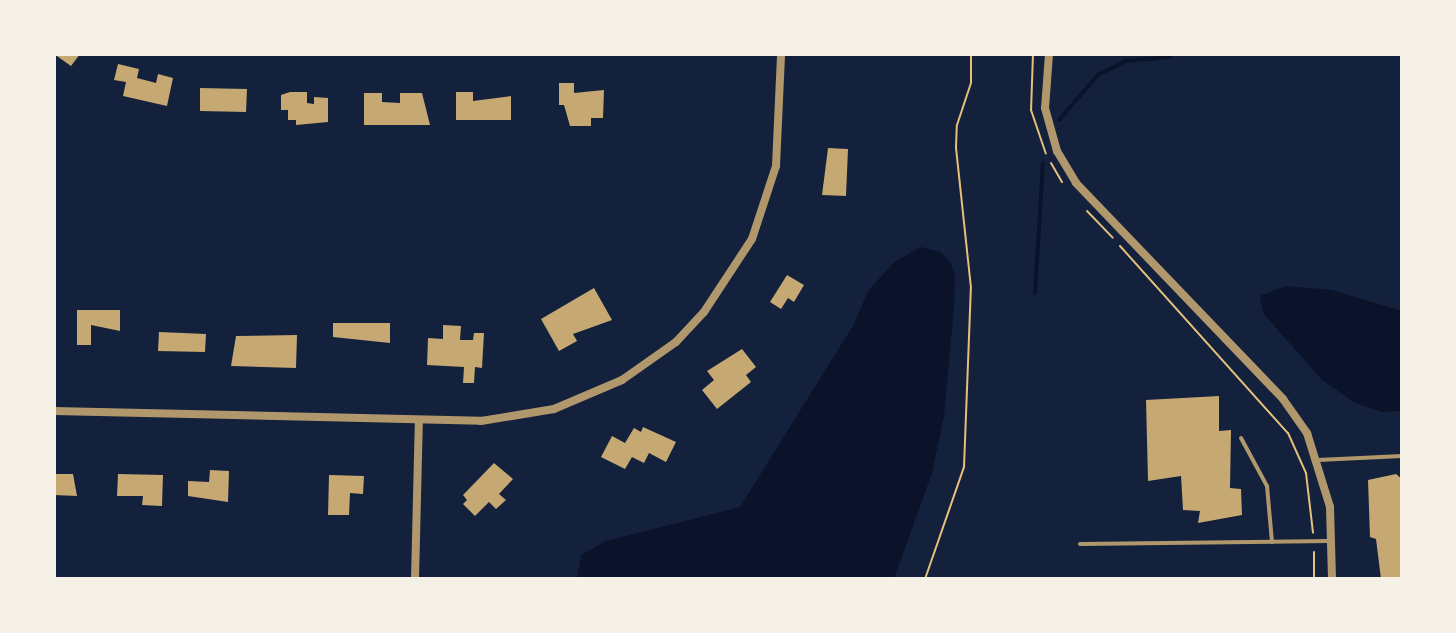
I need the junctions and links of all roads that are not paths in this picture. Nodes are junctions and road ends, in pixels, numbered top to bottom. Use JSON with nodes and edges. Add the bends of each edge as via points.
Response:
{"nodes":[{"id":1,"x":781,"y":54,"type":"edge"},
{"id":2,"x":1049,"y":54,"type":"edge"},
{"id":3,"x":54,"y":411,"type":"edge"},
{"id":4,"x":419,"y":420,"type":"junction"},
{"id":5,"x":1241,"y":438,"type":"dead end"},
{"id":6,"x":1402,"y":456,"type":"edge"},
{"id":7,"x":1318,"y":460,"type":"junction"},
{"id":8,"x":1331,"y":541,"type":"junction"},
{"id":9,"x":1272,"y":542,"type":"junction"},
{"id":10,"x":1080,"y":544,"type":"dead end"},
{"id":11,"x":415,"y":579,"type":"edge"},
{"id":12,"x":1332,"y":579,"type":"edge"}],
"edges":[{"from":1,"to":4,"type":"street","via":[[779,144],[765,206],[733,275],[672,345],[622,380],[554,409],[481,421]]},
{"from":2,"to":7,"type":"street","via":[[1045,108],[1057,151],[1076,183],[1283,399]]},
{"from":3,"to":4,"type":"street"},
{"from":4,"to":11,"type":"street"},
{"from":5,"to":9,"type":"lane","via":[[1267,486]]},
{"from":6,"to":7,"type":"lane"},
{"from":7,"to":8,"type":"street","via":[[1330,507]]},
{"from":8,"to":9,"type":"lane"},
{"from":8,"to":12,"type":"street"},
{"from":9,"to":10,"type":"lane"}]}
